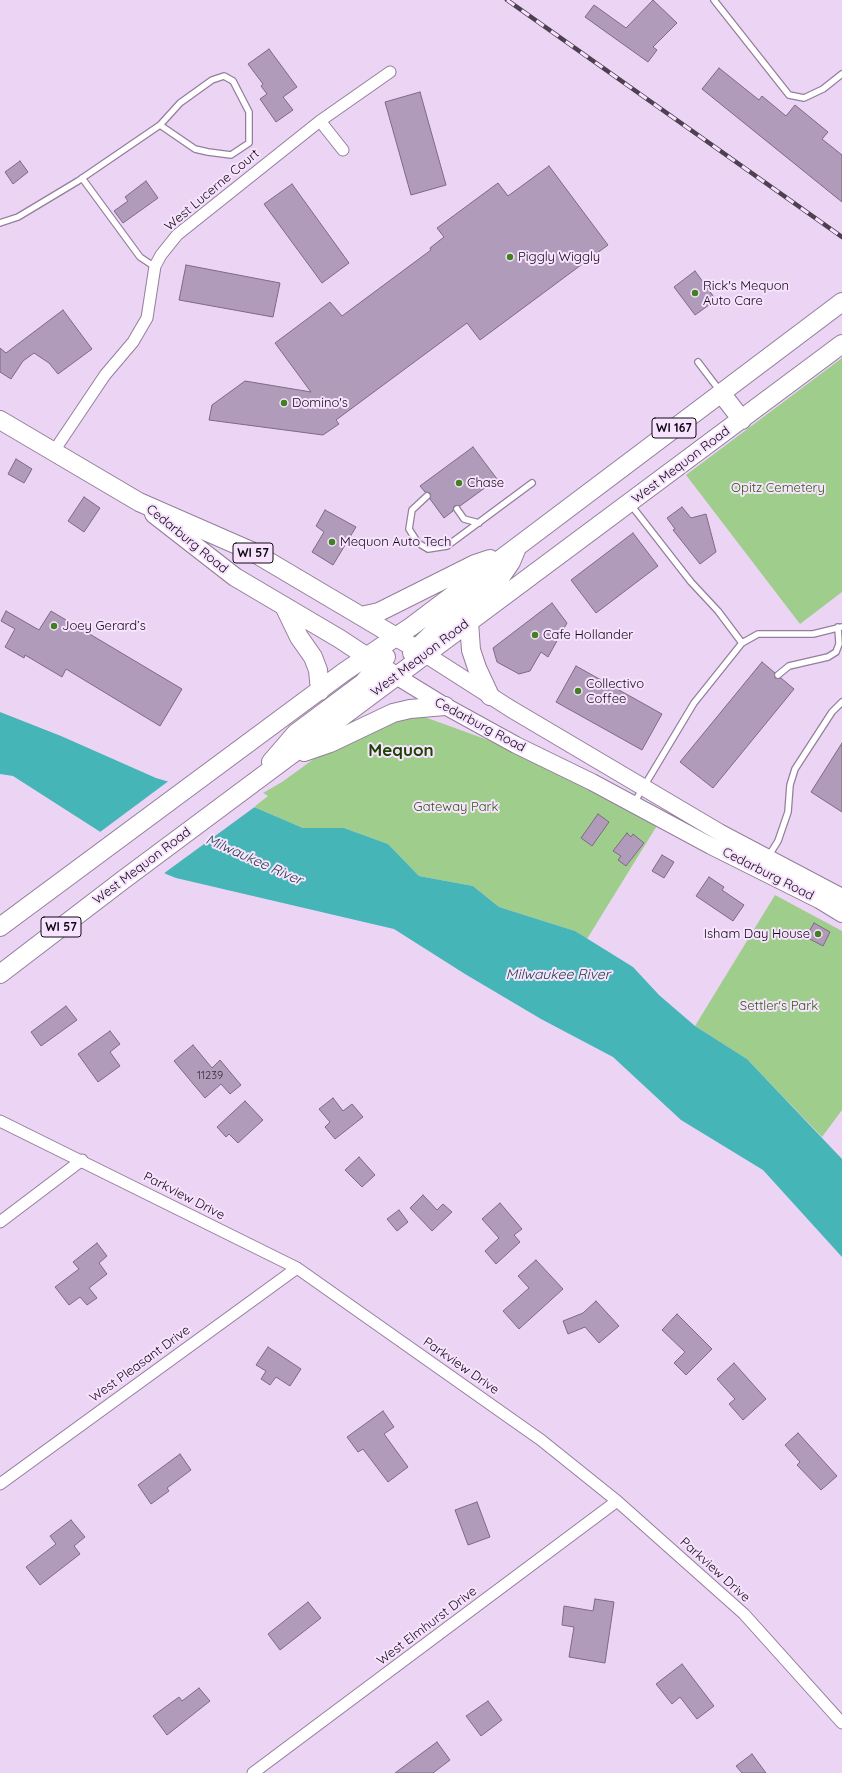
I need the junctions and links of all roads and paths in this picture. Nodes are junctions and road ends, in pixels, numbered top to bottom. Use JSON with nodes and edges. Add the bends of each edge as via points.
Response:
{"nodes":[{"id":1,"x":714,"y":0,"type":"edge"},
{"id":2,"x":390,"y":72,"type":"dead end"},
{"id":3,"x":842,"y":74,"type":"edge"},
{"id":4,"x":320,"y":121,"type":"junction"},
{"id":5,"x":160,"y":125,"type":"junction"},
{"id":6,"x":343,"y":150,"type":"dead end"},
{"id":7,"x":82,"y":178,"type":"junction"},
{"id":8,"x":0,"y":223,"type":"edge"},
{"id":9,"x":155,"y":267,"type":"junction"},
{"id":10,"x":842,"y":302,"type":"edge"},
{"id":11,"x":842,"y":344,"type":"edge"},
{"id":12,"x":698,"y":362,"type":"dead end"},
{"id":13,"x":721,"y":393,"type":"junction"},
{"id":14,"x":0,"y":420,"type":"edge"},
{"id":15,"x":742,"y":420,"type":"junction"},
{"id":16,"x":54,"y":451,"type":"junction"},
{"id":17,"x":532,"y":483,"type":"dead end"},
{"id":18,"x":427,"y":496,"type":"dead end"},
{"id":19,"x":139,"y":502,"type":"junction"},
{"id":20,"x":630,"y":503,"type":"junction"},
{"id":21,"x":457,"y":508,"type":"dead end"},
{"id":22,"x":479,"y":522,"type":"junction"},
{"id":23,"x":512,"y":550,"type":"junction"},
{"id":24,"x":284,"y":606,"type":"junction"},
{"id":25,"x":361,"y":616,"type":"junction"},
{"id":26,"x":469,"y":622,"type":"junction"},
{"id":27,"x":840,"y":627,"type":"edge"},
{"id":28,"x":396,"y":637,"type":"junction"},
{"id":29,"x":742,"y":643,"type":"junction"},
{"id":30,"x":421,"y":651,"type":"junction"},
{"id":31,"x":372,"y":661,"type":"junction"},
{"id":32,"x":778,"y":675,"type":"dead end"},
{"id":33,"x":396,"y":676,"type":"junction"},
{"id":34,"x":320,"y":691,"type":"junction"},
{"id":35,"x":490,"y":696,"type":"junction"},
{"id":36,"x":842,"y":702,"type":"edge"},
{"id":37,"x":445,"y":706,"type":"junction"},
{"id":38,"x":284,"y":760,"type":"junction"},
{"id":39,"x":254,"y":783,"type":"junction"},
{"id":40,"x":644,"y":788,"type":"junction"},
{"id":41,"x":634,"y":804,"type":"junction"},
{"id":42,"x":764,"y":864,"type":"junction"},
{"id":43,"x":842,"y":897,"type":"edge"},
{"id":44,"x":842,"y":914,"type":"edge"},
{"id":45,"x":0,"y":927,"type":"edge"},
{"id":46,"x":0,"y":974,"type":"edge"},
{"id":47,"x":0,"y":1121,"type":"edge"},
{"id":48,"x":82,"y":1160,"type":"junction"},
{"id":49,"x":0,"y":1222,"type":"edge"},
{"id":50,"x":297,"y":1268,"type":"junction"},
{"id":51,"x":0,"y":1484,"type":"edge"},
{"id":52,"x":617,"y":1501,"type":"junction"},
{"id":53,"x":842,"y":1723,"type":"edge"},
{"id":54,"x":254,"y":1773,"type":"edge"}],
"edges":[{"from":1,"to":3,"type":"lane","via":[[789,95],[804,98],[823,89]]},
{"from":2,"to":4,"type":"street","name":"West Lucerne Court"},
{"from":4,"to":6,"type":"street"},
{"from":4,"to":9,"type":"street","name":"West Lucerne Court","via":[[178,235],[161,255]]},
{"from":5,"to":5,"type":"lane","via":[[180,103],[212,80],[224,76],[233,81],[249,112],[249,143],[231,154],[208,152],[195,149]]},
{"from":5,"to":7,"type":"lane"},
{"from":7,"to":8,"type":"lane","via":[[18,217]]},
{"from":7,"to":9,"type":"lane","via":[[140,257]]},
{"from":9,"to":16,"type":"street","name":"West Lucerne Court","via":[[147,318],[133,342],[105,375]]},
{"from":10,"to":13,"type":"main road","number":"WI 167"},
{"from":11,"to":15,"type":"main road","name":"West Mequon Road","number":"WI 167"},
{"from":12,"to":13,"type":"lane"},
{"from":13,"to":15,"type":"main road"},
{"from":13,"to":23,"type":"main road","number":"WI 167"},
{"from":14,"to":16,"type":"main road","name":"Cedarburg Road","number":"WI 57"},
{"from":15,"to":20,"type":"main road","name":"West Mequon Road","number":"WI 167"},
{"from":16,"to":19,"type":"main road","name":"Cedarburg Road","number":"WI 57"},
{"from":17,"to":22,"type":"lane"},
{"from":18,"to":22,"type":"lane","via":[[412,510],[409,529],[418,543],[428,549],[448,546]]},
{"from":19,"to":24,"type":"main road","name":"Cedarburg Road","number":"WI 57","via":[[235,577]]},
{"from":19,"to":25,"type":"main road","name":"Cedarburg Road","number":"WI 57","via":[[251,551]]},
{"from":20,"to":26,"type":"main road","name":"West Mequon Road","number":"WI 167"},
{"from":20,"to":29,"type":"lane"},
{"from":21,"to":22,"type":"lane","via":[[464,519]]},
{"from":23,"to":25,"type":"main road","via":[[475,564],[379,612]]},
{"from":23,"to":28,"type":"main road","number":"WI 167"},
{"from":23,"to":30,"type":"main road","via":[[511,562],[500,578],[446,620]]},
{"from":24,"to":31,"type":"main road","name":"Cedarburg Road","number":"WI 57"},
{"from":24,"to":34,"type":"main road","via":[[299,637],[313,657],[318,670]]},
{"from":25,"to":28,"type":"main road","name":"Cedarburg Road","number":"WI 57"},
{"from":26,"to":30,"type":"main road","name":"West Mequon Road","number":"WI 167"},
{"from":26,"to":35,"type":"main road","via":[[471,650]]},
{"from":27,"to":29,"type":"lane","via":[[813,634],[758,634]]},
{"from":27,"to":32,"type":"lane","via":[[836,652],[828,657],[790,666]]},
{"from":28,"to":30,"type":"main road","name":"Cedarburg Road","number":"WI 57"},
{"from":28,"to":31,"type":"main road","number":"WI 167"},
{"from":29,"to":40,"type":"lane","via":[[694,703]]},
{"from":30,"to":33,"type":"main road","name":"West Mequon Road","number":"WI 57"},
{"from":30,"to":35,"type":"main road","name":"Cedarburg Road"},
{"from":31,"to":33,"type":"main road","name":"Cedarburg Road"},
{"from":31,"to":34,"type":"main road","number":"WI 57"},
{"from":31,"to":39,"type":"main road","via":[[355,689],[296,733],[277,752]]},
{"from":33,"to":37,"type":"main road","name":"Cedarburg Road"},
{"from":33,"to":38,"type":"main road","name":"West Mequon Road","number":"WI 57"},
{"from":34,"to":45,"type":"main road","number":"WI 57"},
{"from":35,"to":40,"type":"main road","name":"Cedarburg Road"},
{"from":36,"to":42,"type":"lane","via":[[832,712],[795,769],[790,785],[788,812],[778,841]]},
{"from":37,"to":38,"type":"main road","via":[[393,713],[330,743]]},
{"from":37,"to":41,"type":"main road","name":"Cedarburg Road"},
{"from":38,"to":39,"type":"main road","name":"West Mequon Road","number":"WI 57"},
{"from":39,"to":46,"type":"main road","name":"West Mequon Road","number":"WI 57"},
{"from":40,"to":41,"type":"lane"},
{"from":40,"to":42,"type":"main road","name":"Cedarburg Road","via":[[719,832]]},
{"from":41,"to":42,"type":"main road","name":"Cedarburg Road"},
{"from":42,"to":43,"type":"main road","name":"Cedarburg Road"},
{"from":42,"to":44,"type":"main road","name":"Cedarburg Road"},
{"from":47,"to":48,"type":"street","name":"Parkview Drive"},
{"from":48,"to":49,"type":"street"},
{"from":48,"to":50,"type":"street","name":"Parkview Drive"},
{"from":50,"to":51,"type":"street","name":"West Pleasant Drive"},
{"from":50,"to":52,"type":"street","name":"Parkview Drive","via":[[557,1451]]},
{"from":52,"to":53,"type":"street","name":"Parkview Drive","via":[[744,1614]]},
{"from":52,"to":54,"type":"street","name":"West Elmhurst Drive"}]}
